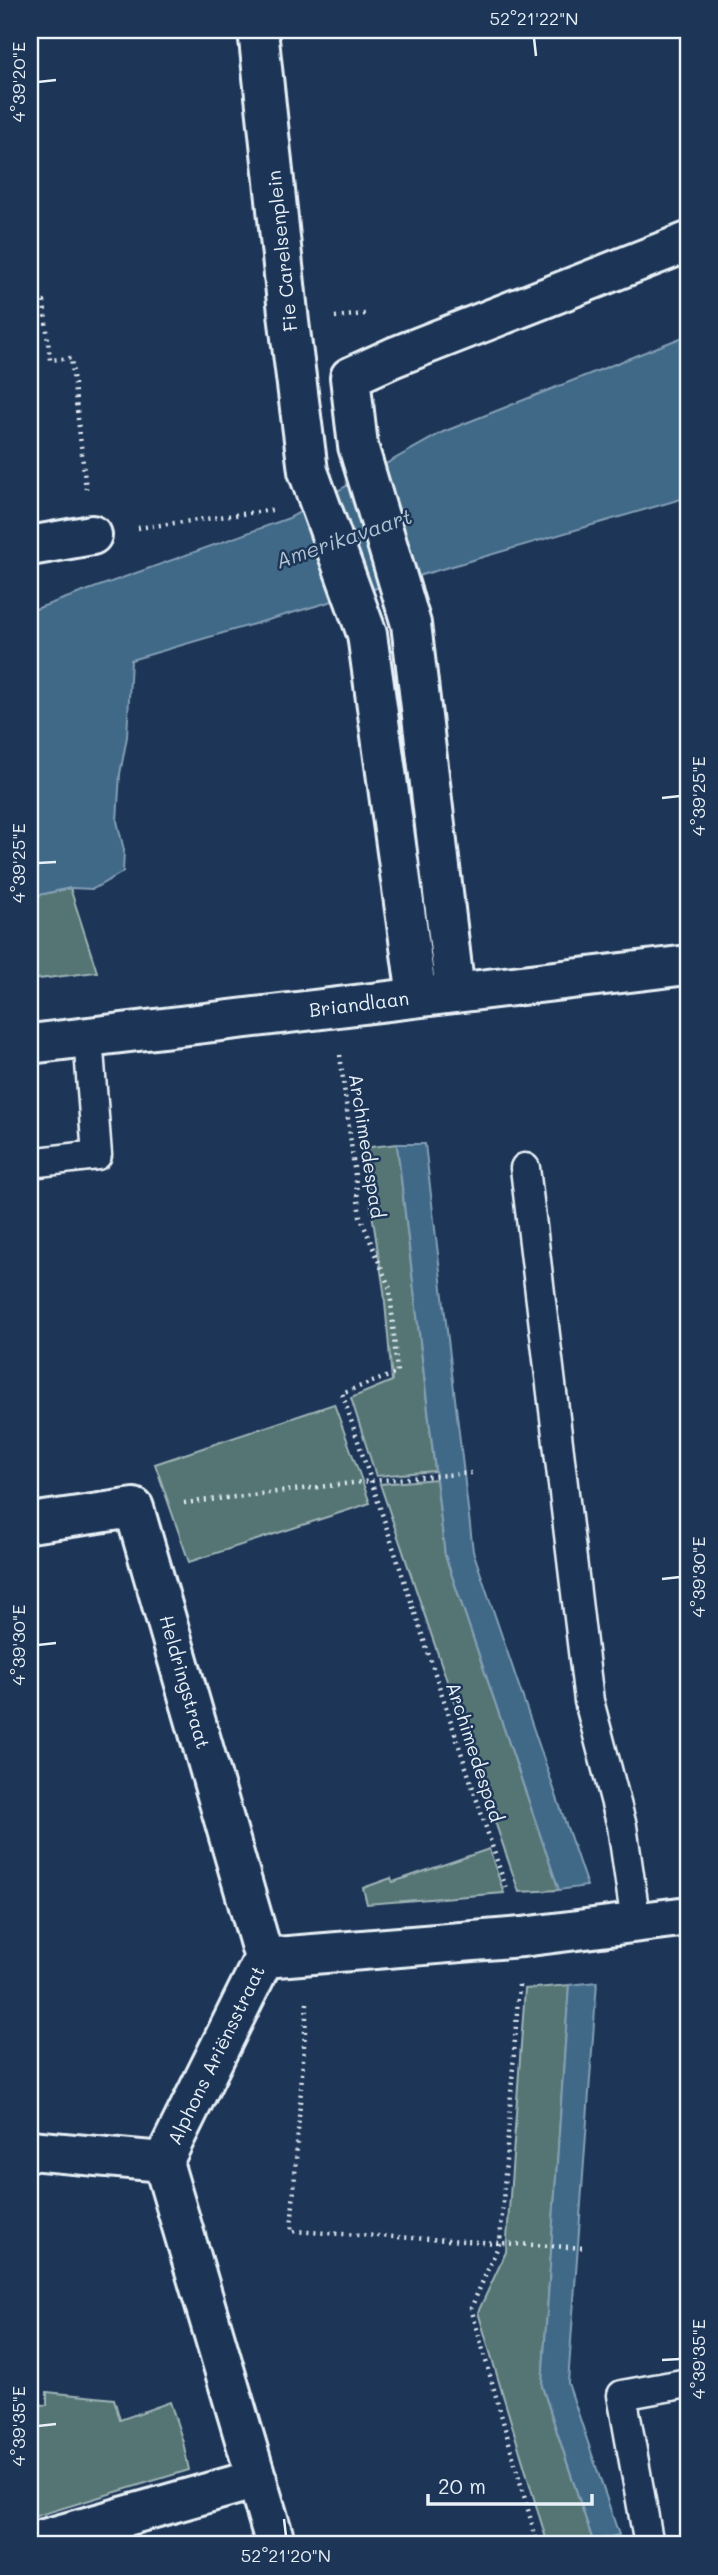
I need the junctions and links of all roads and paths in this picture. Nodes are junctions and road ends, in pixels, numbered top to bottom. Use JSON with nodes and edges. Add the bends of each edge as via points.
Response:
{"nodes":[{"id":1,"x":258,"y":30,"type":"edge"},
{"id":2,"x":688,"y":242,"type":"edge"},
{"id":3,"x":30,"y":304,"type":"edge"},
{"id":4,"x":308,"y":471,"type":"junction"},
{"id":5,"x":92,"y":535,"type":"junction"},
{"id":6,"x":30,"y":545,"type":"edge"},
{"id":7,"x":688,"y":965,"type":"edge"},
{"id":8,"x":455,"y":993,"type":"junction"},
{"id":9,"x":417,"y":997,"type":"junction"},
{"id":10,"x":334,"y":1007,"type":"junction"},
{"id":11,"x":88,"y":1037,"type":"junction"},
{"id":12,"x":30,"y":1044,"type":"edge"},
{"id":13,"x":30,"y":1163,"type":"edge"},
{"id":14,"x":525,"y":1168,"type":"dead end"},
{"id":15,"x":472,"y":1473,"type":"dead end"},
{"id":16,"x":370,"y":1481,"type":"junction"},
{"id":17,"x":134,"y":1508,"type":"junction"},
{"id":18,"x":30,"y":1523,"type":"edge"},
{"id":19,"x":688,"y":1916,"type":"edge"},
{"id":20,"x":636,"y":1923,"type":"junction"},
{"id":21,"x":522,"y":1937,"type":"junction"},
{"id":22,"x":310,"y":1955,"type":"junction"},
{"id":23,"x":264,"y":1958,"type":"junction"},
{"id":24,"x":30,"y":2150,"type":"edge"},
{"id":25,"x":163,"y":2162,"type":"junction"},
{"id":26,"x":500,"y":2242,"type":"junction"},
{"id":27,"x":586,"y":2248,"type":"dead end"},
{"id":28,"x":688,"y":2383,"type":"edge"},
{"id":29,"x":30,"y":2398,"type":"edge"},
{"id":30,"x":42,"y":2399,"type":"dead end"},
{"id":31,"x":257,"y":2479,"type":"junction"},
{"id":32,"x":30,"y":2543,"type":"edge"},
{"id":33,"x":276,"y":2545,"type":"edge"},
{"id":34,"x":538,"y":2545,"type":"edge"},
{"id":35,"x":649,"y":2545,"type":"edge"}],
"edges":[{"from":1,"to":4,"type":"street","name":"Fie Carelsenplein"},
{"from":2,"to":8,"type":"street","via":[[350,377],[358,446],[411,624]]},
{"from":3,"to":5,"type":"path","via":[[44,302],[50,360],[71,358]]},
{"from":4,"to":5,"type":"path","via":[[296,481],[298,506]]},
{"from":4,"to":9,"type":"street","name":"Fie Carelsenplein","via":[[367,634]]},
{"from":5,"to":6,"type":"street"},
{"from":7,"to":8,"type":"street","name":"Briandlaan"},
{"from":8,"to":9,"type":"street","name":"Briandlaan"},
{"from":9,"to":10,"type":"street","name":"Briandlaan"},
{"from":10,"to":11,"type":"street","name":"Briandlaan"},
{"from":10,"to":16,"type":"path","name":"Archimedespad","via":[[360,1216],[390,1289],[397,1373],[342,1393]]},
{"from":11,"to":12,"type":"street","name":"Briandlaan"},
{"from":11,"to":13,"type":"lane","via":[[97,1155]]},
{"from":14,"to":20,"type":"lane","via":[[589,1701],[622,1826]]},
{"from":15,"to":16,"type":"path"},
{"from":16,"to":17,"type":"path"},
{"from":16,"to":21,"type":"path","name":"Archimedespad"},
{"from":17,"to":18,"type":"street"},
{"from":17,"to":23,"type":"street","name":"Heldringstraat"},
{"from":19,"to":20,"type":"street","name":"Alphons Ariënsstraat"},
{"from":20,"to":21,"type":"street","name":"Alphons Ariënsstraat"},
{"from":21,"to":22,"type":"street","name":"Alphons Ariënsstraat"},
{"from":21,"to":26,"type":"path","name":"Archimedespad"},
{"from":22,"to":23,"type":"street","name":"Alphons Ariënsstraat"},
{"from":22,"to":26,"type":"path","via":[[291,2231]]},
{"from":23,"to":25,"type":"street","name":"Alphons Ariënsstraat"},
{"from":24,"to":25,"type":"street"},
{"from":25,"to":31,"type":"street","name":"Alphons Ariënsstraat"},
{"from":26,"to":27,"type":"path"},
{"from":26,"to":34,"type":"path","name":"Archimedespad","via":[[471,2308]]},
{"from":28,"to":35,"type":"lane","via":[[622,2395]]},
{"from":29,"to":30,"type":"path"},
{"from":31,"to":32,"type":"street"},
{"from":31,"to":33,"type":"street","name":"Alphons Ariënsstraat"}]}
